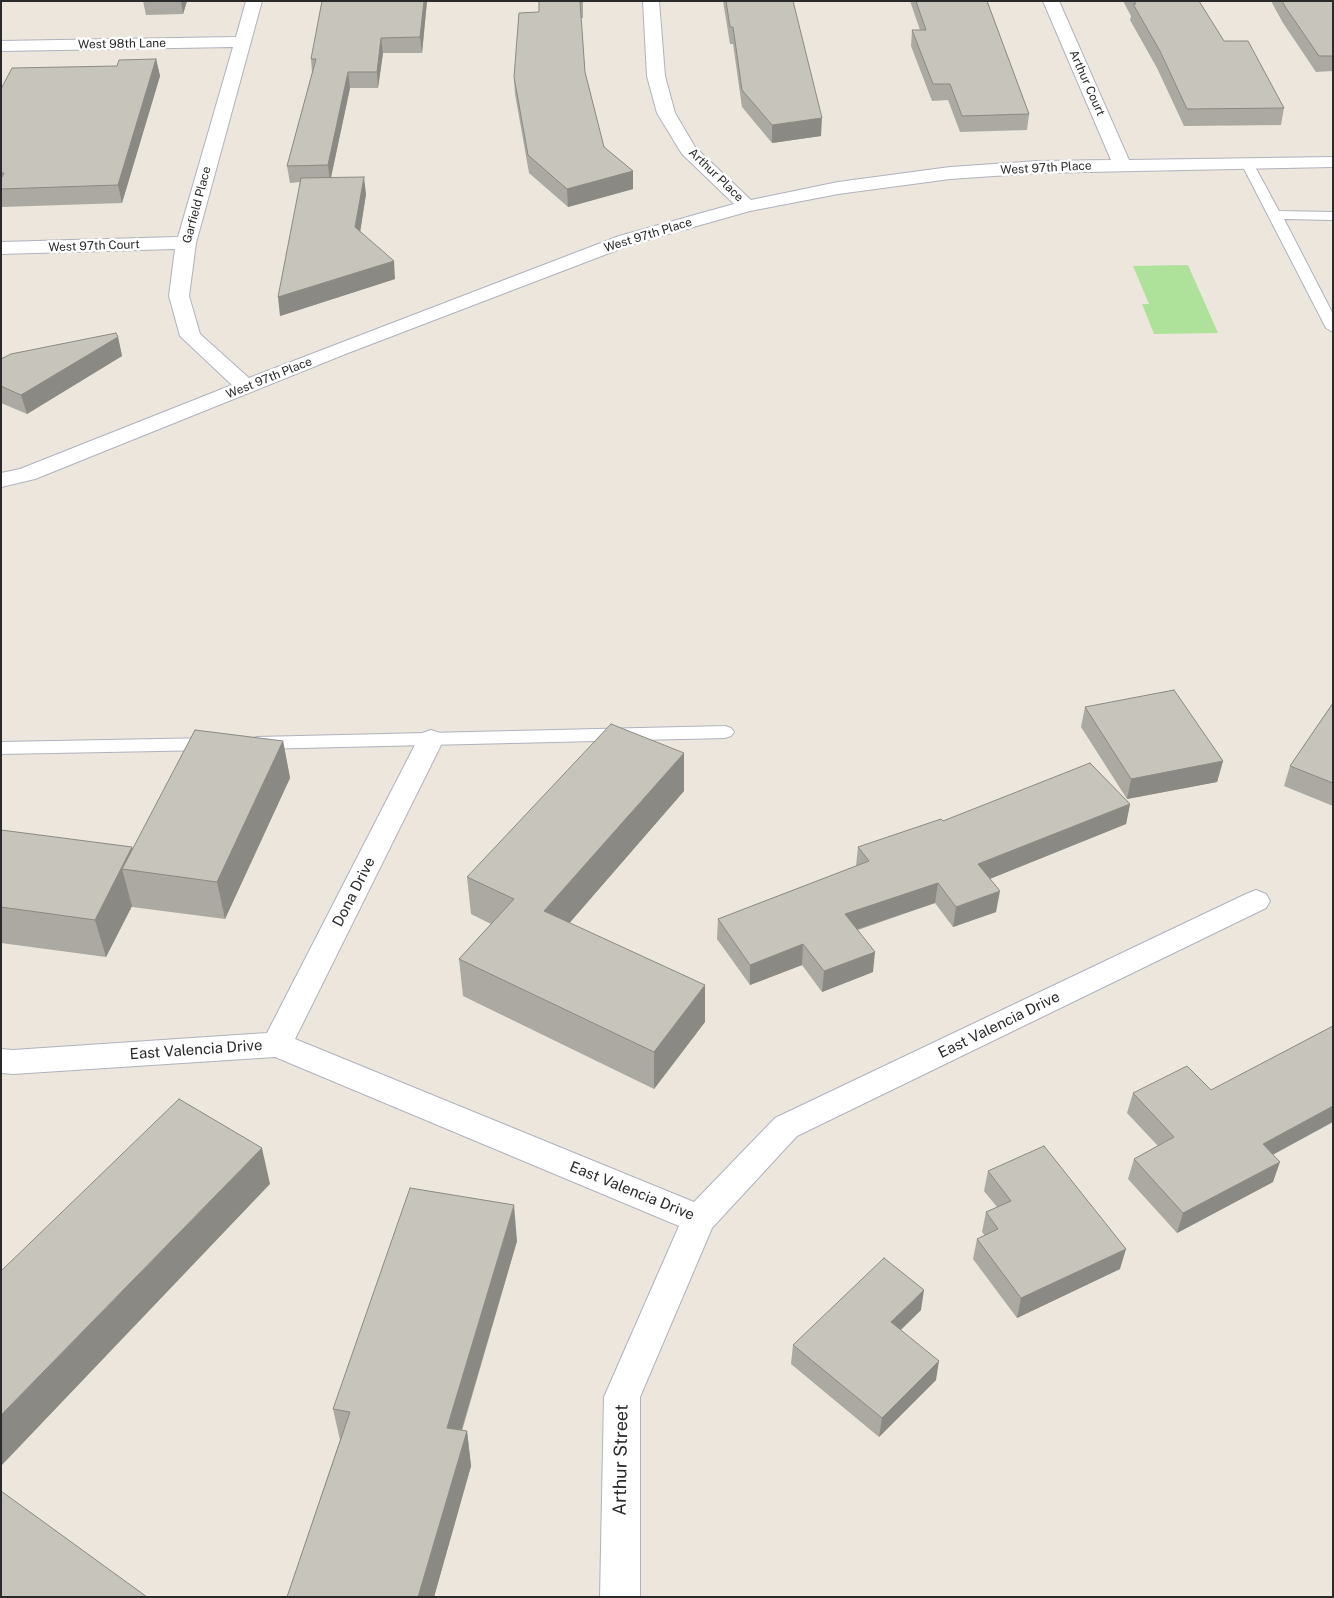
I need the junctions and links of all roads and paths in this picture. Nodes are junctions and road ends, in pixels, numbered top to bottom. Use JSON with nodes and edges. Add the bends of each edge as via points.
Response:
{"nodes":[{"id":1,"x":254,"y":1,"type":"edge"},
{"id":2,"x":651,"y":1,"type":"edge"},
{"id":3,"x":1051,"y":1,"type":"edge"},
{"id":4,"x":243,"y":42,"type":"junction"},
{"id":5,"x":1,"y":46,"type":"edge"},
{"id":6,"x":1333,"y":162,"type":"edge"},
{"id":7,"x":1247,"y":163,"type":"junction"},
{"id":8,"x":1122,"y":165,"type":"junction"},
{"id":9,"x":747,"y":206,"type":"junction"},
{"id":10,"x":1275,"y":214,"type":"junction"},
{"id":11,"x":1333,"y":216,"type":"edge"},
{"id":12,"x":186,"y":243,"type":"junction"},
{"id":13,"x":1,"y":248,"type":"edge"},
{"id":14,"x":1333,"y":328,"type":"edge"},
{"id":15,"x":247,"y":387,"type":"junction"},
{"id":16,"x":1,"y":480,"type":"edge"},
{"id":17,"x":725,"y":732,"type":"dead end"},
{"id":18,"x":431,"y":739,"type":"junction"},
{"id":19,"x":1,"y":748,"type":"edge"},
{"id":20,"x":1256,"y":901,"type":"dead end"},
{"id":21,"x":276,"y":1045,"type":"junction"},
{"id":22,"x":5,"y":1068,"type":"edge"},
{"id":23,"x":699,"y":1219,"type":"junction"},
{"id":24,"x":620,"y":1597,"type":"edge"}],
"edges":[{"from":1,"to":4,"type":"street","name":"Garfield Place"},
{"from":2,"to":9,"type":"street","name":"Arthur Place","via":[[656,76],[666,113],[688,150]]},
{"from":3,"to":8,"type":"street","name":"Arthur Court"},
{"from":4,"to":5,"type":"street","name":"West 98th Lane"},
{"from":4,"to":12,"type":"street","name":"Garfield Place"},
{"from":6,"to":7,"type":"street","name":"West 97th Place"},
{"from":7,"to":8,"type":"street","name":"West 97th Place"},
{"from":7,"to":10,"type":"lane"},
{"from":8,"to":9,"type":"street","name":"West 97th Place","via":[[1038,167],[900,178]]},
{"from":9,"to":15,"type":"street","name":"West 97th Place","via":[[626,240]]},
{"from":10,"to":11,"type":"lane"},
{"from":10,"to":14,"type":"lane"},
{"from":12,"to":13,"type":"street","name":"West 97th Court"},
{"from":12,"to":15,"type":"street","name":"Garfield Place","via":[[178,296],[190,336]]},
{"from":15,"to":16,"type":"street","name":"West 97th Place","via":[[27,474]]},
{"from":17,"to":18,"type":"lane"},
{"from":18,"to":19,"type":"lane"},
{"from":18,"to":21,"type":"street","name":"Dona Drive"},
{"from":20,"to":23,"type":"street","name":"East Valencia Drive","via":[[786,1127]]},
{"from":21,"to":22,"type":"street","name":"East Valencia Drive"},
{"from":21,"to":23,"type":"street","name":"East Valencia Drive"},
{"from":23,"to":24,"type":"street","name":"Arthur Street","via":[[622,1397]]}]}
